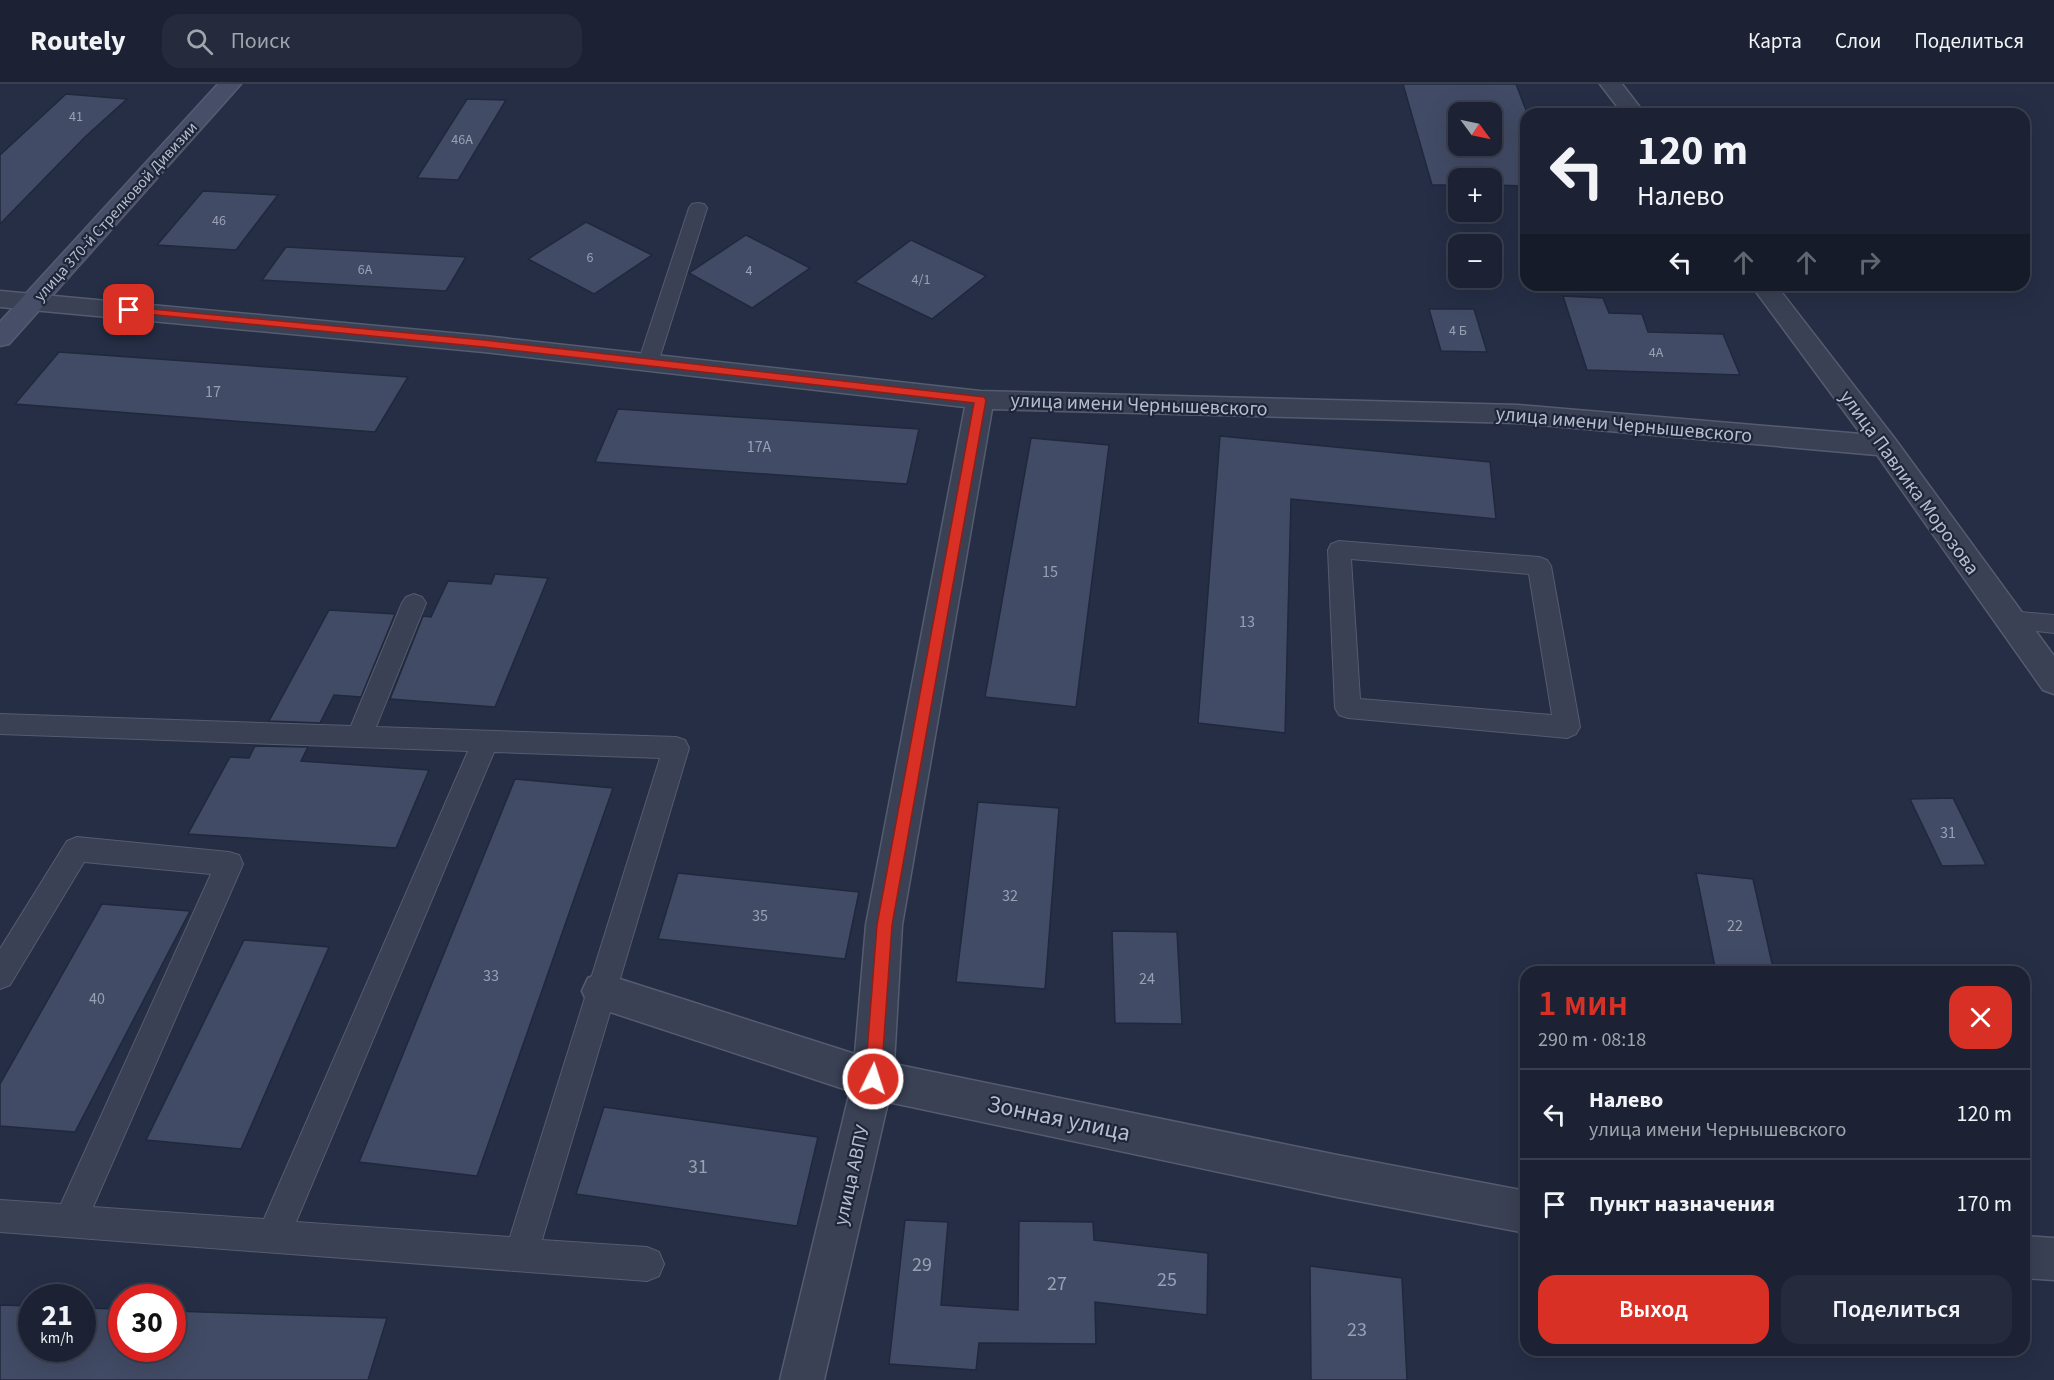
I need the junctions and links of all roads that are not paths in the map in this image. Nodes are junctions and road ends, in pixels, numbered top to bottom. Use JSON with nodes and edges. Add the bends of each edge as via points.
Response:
{"nodes":[{"id":1,"x":230,"y":84,"type":"edge"},
{"id":2,"x":1611,"y":84,"type":"edge"},
{"id":3,"x":1629,"y":108,"type":"edge"},
{"id":4,"x":698,"y":208,"type":"dead end"},
{"id":5,"x":1768,"y":291,"type":"edge"},
{"id":6,"x":0,"y":299,"type":"edge"},
{"id":7,"x":34,"y":301,"type":"junction"},
{"id":8,"x":0,"y":338,"type":"edge"},
{"id":9,"x":648,"y":363,"type":"junction"},
{"id":10,"x":980,"y":400,"type":"junction"},
{"id":11,"x":1885,"y":446,"type":"junction"},
{"id":12,"x":1539,"y":566,"type":"joint"},
{"id":13,"x":414,"y":603,"type":"dead end"},
{"id":14,"x":2010,"y":620,"type":"junction"},
{"id":15,"x":2054,"y":624,"type":"edge"},
{"id":16,"x":2054,"y":681,"type":"edge"},
{"id":17,"x":0,"y":724,"type":"edge"},
{"id":18,"x":359,"y":737,"type":"junction"},
{"id":19,"x":485,"y":742,"type":"junction"},
{"id":20,"x":5,"y":959,"type":"edge"},
{"id":21,"x":601,"y":991,"type":"junction"},
{"id":22,"x":873,"y":1079,"type":"junction"},
{"id":23,"x":1520,"y":1211,"type":"edge"},
{"id":24,"x":0,"y":1216,"type":"edge"},
{"id":25,"x":70,"y":1222,"type":"junction"},
{"id":26,"x":273,"y":1237,"type":"junction"},
{"id":27,"x":521,"y":1255,"type":"junction"},
{"id":28,"x":2030,"y":1257,"type":"edge"},
{"id":29,"x":2054,"y":1259,"type":"edge"},
{"id":30,"x":647,"y":1264,"type":"dead end"},
{"id":31,"x":802,"y":1380,"type":"edge"}],
"edges":[{"from":1,"to":7,"type":"street","name":"улица 370-й Стрелковой Дивизии"},
{"from":2,"to":3,"type":"street"},
{"from":4,"to":9,"type":"lane"},
{"from":5,"to":11,"type":"street","name":"улица Павлика Морозова"},
{"from":6,"to":7,"type":"street","name":"улица имени Чернышевского"},
{"from":7,"to":8,"type":"street","name":"улица 370-й Стрелковой Дивизии"},
{"from":7,"to":9,"type":"street","name":"улица имени Чернышевского"},
{"from":9,"to":10,"type":"street","name":"улица имени Чернышевского"},
{"from":10,"to":11,"type":"street","name":"улица имени Чернышевского","via":[[1518,414]]},
{"from":10,"to":22,"type":"street","name":"улица АВПУ","via":[[884,925]]},
{"from":11,"to":14,"type":"street","name":"улица Павлика Морозова"},
{"from":12,"to":12,"type":"lane","via":[[1567,727],[1348,708],[1339,550]]},
{"from":13,"to":18,"type":"lane"},
{"from":14,"to":15,"type":"lane"},
{"from":14,"to":16,"type":"street","name":"улица Павлика Морозова"},
{"from":17,"to":18,"type":"lane"},
{"from":18,"to":19,"type":"lane"},
{"from":19,"to":21,"type":"lane","via":[[676,748]]},
{"from":19,"to":26,"type":"lane"},
{"from":20,"to":25,"type":"lane","via":[[77,849],[229,864]]},
{"from":21,"to":22,"type":"street","name":"Зонная улица"},
{"from":21,"to":27,"type":"lane"},
{"from":22,"to":23,"type":"street","name":"Зонная улица"},
{"from":22,"to":31,"type":"street","name":"улица АВПУ"},
{"from":24,"to":25,"type":"lane"},
{"from":25,"to":26,"type":"lane"},
{"from":26,"to":27,"type":"lane"},
{"from":27,"to":30,"type":"lane"},
{"from":28,"to":29,"type":"street"}]}
